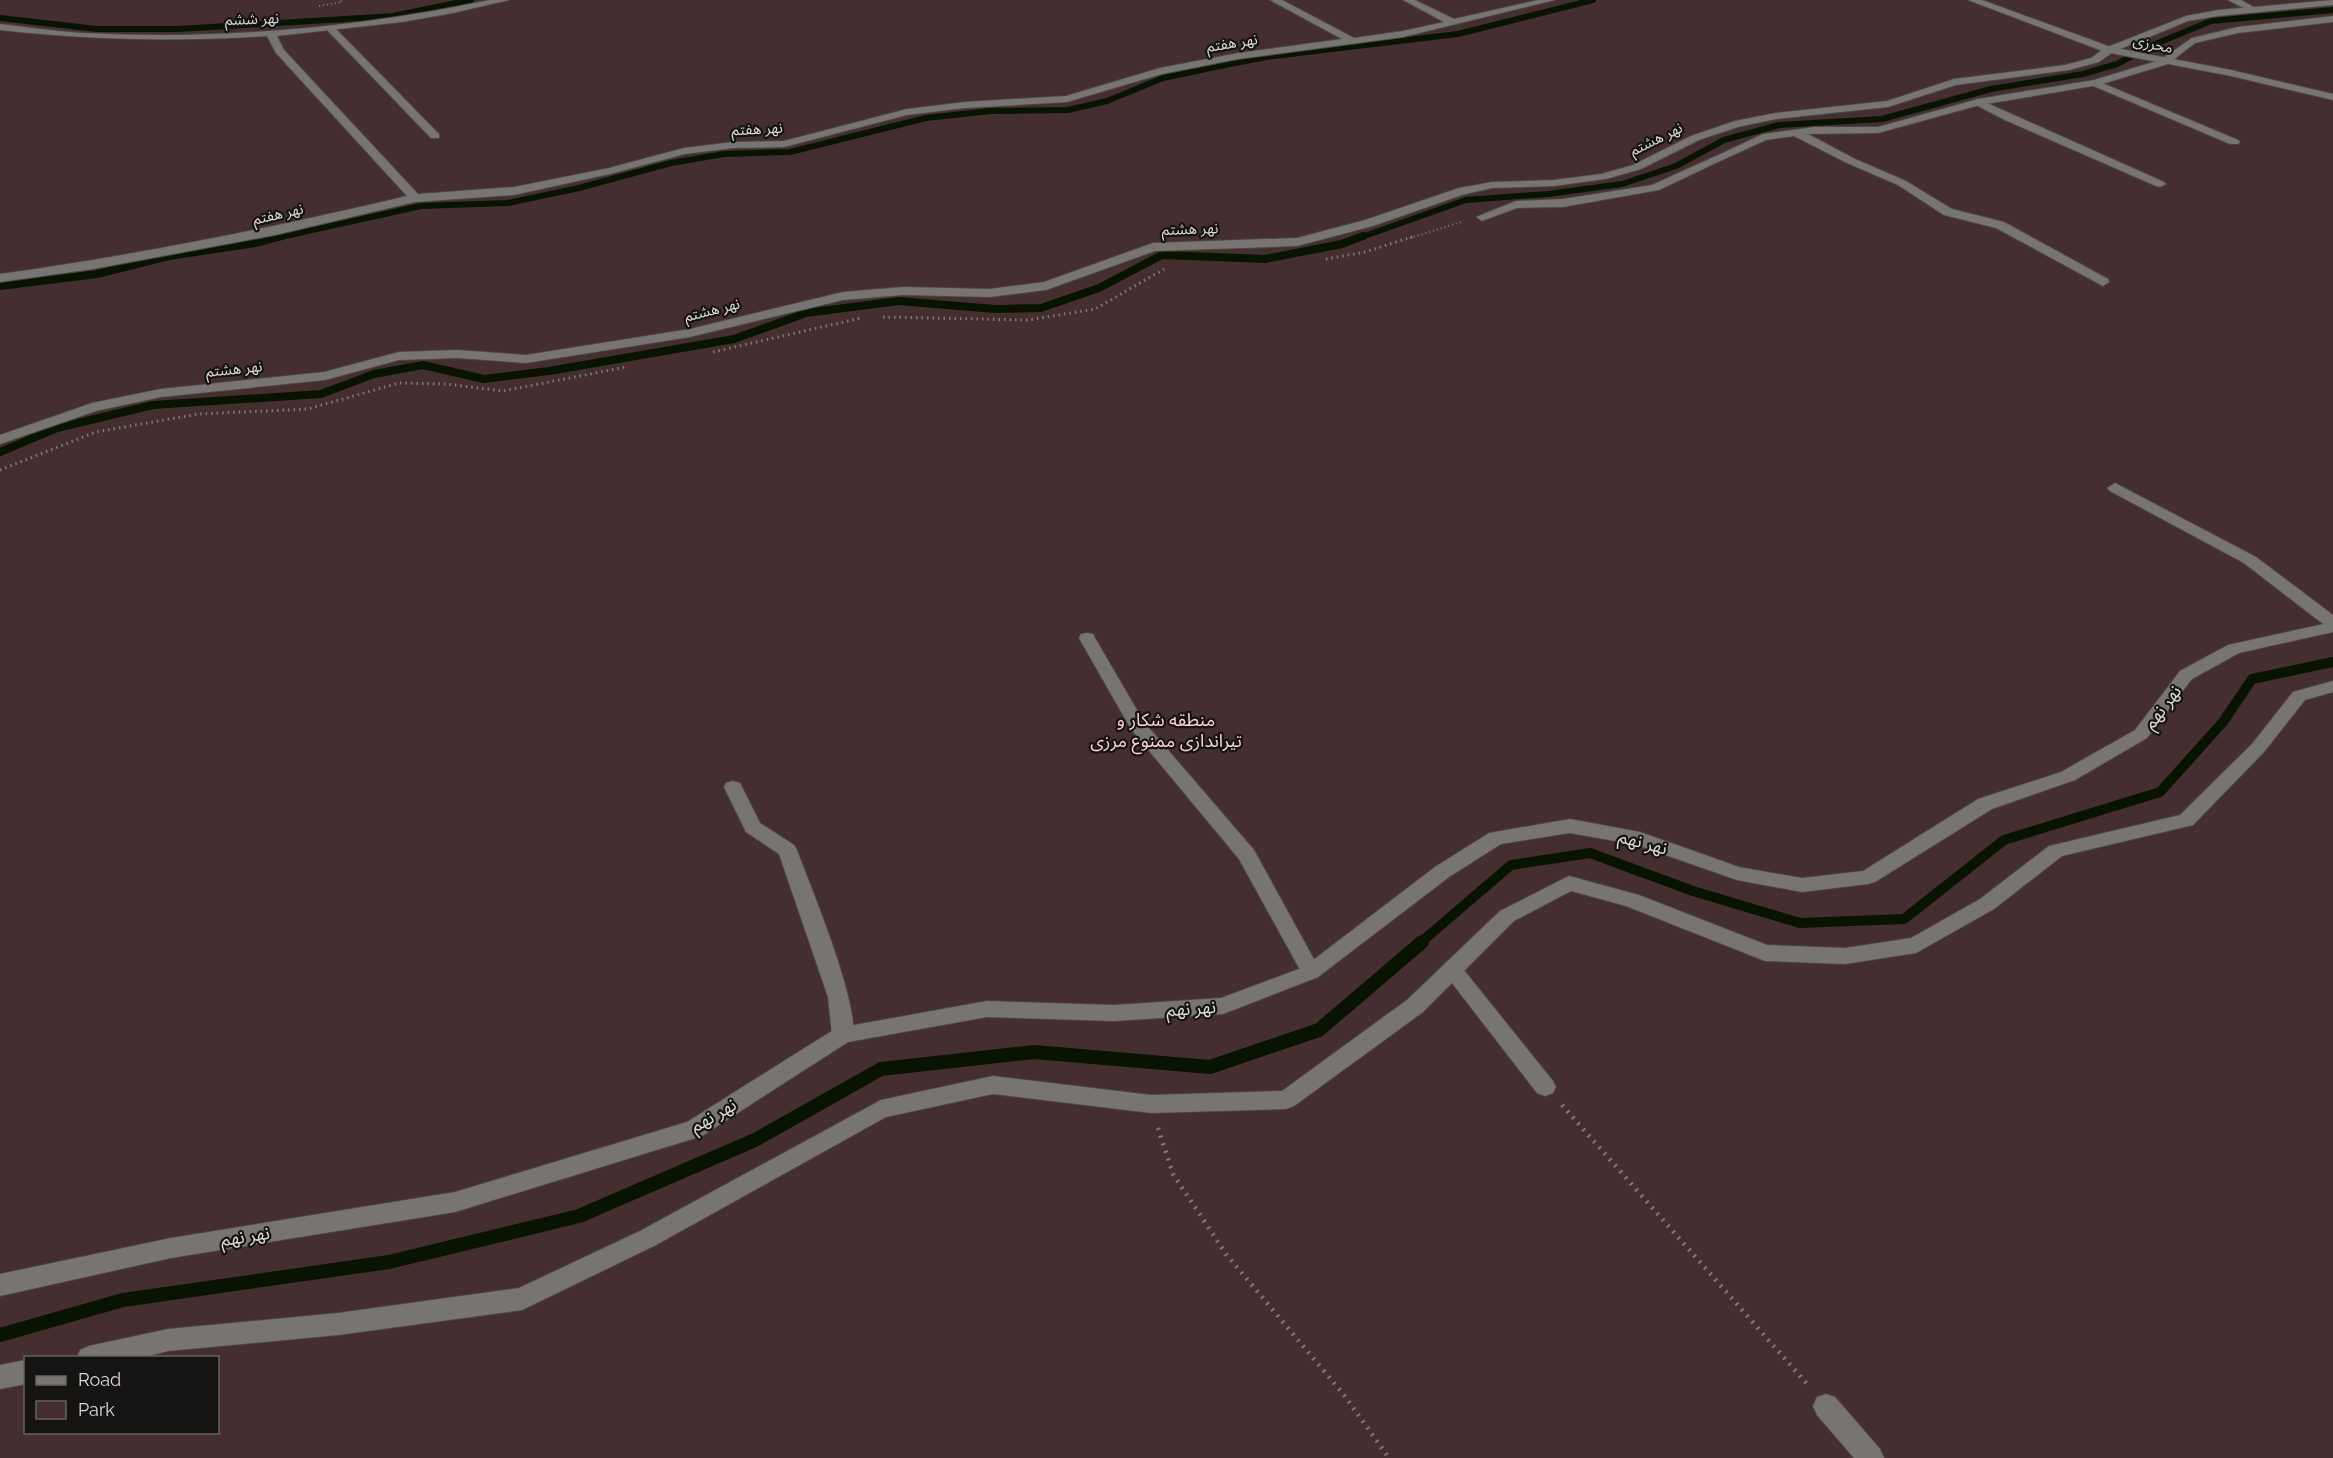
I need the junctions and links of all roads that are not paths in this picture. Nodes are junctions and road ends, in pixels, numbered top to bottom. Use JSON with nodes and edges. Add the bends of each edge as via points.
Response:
{"nodes":[{"id":1,"x":504,"y":0,"type":"edge"},
{"id":2,"x":1275,"y":0,"type":"edge"},
{"id":3,"x":1408,"y":0,"type":"edge"},
{"id":4,"x":1550,"y":0,"type":"edge"},
{"id":5,"x":1972,"y":0,"type":"edge"},
{"id":6,"x":2233,"y":0,"type":"edge"},
{"id":7,"x":2333,"y":2,"type":"edge"},
{"id":8,"x":2254,"y":10,"type":"junction"},
{"id":9,"x":2333,"y":20,"type":"edge"},
{"id":10,"x":1454,"y":23,"type":"junction"},
{"id":11,"x":0,"y":27,"type":"edge"},
{"id":12,"x":330,"y":28,"type":"junction"},
{"id":13,"x":272,"y":34,"type":"junction"},
{"id":14,"x":1353,"y":41,"type":"junction"},
{"id":15,"x":2115,"y":51,"type":"junction"},
{"id":16,"x":2164,"y":62,"type":"junction"},
{"id":17,"x":2095,"y":83,"type":"junction"},
{"id":18,"x":2333,"y":97,"type":"edge"},
{"id":19,"x":1978,"y":102,"type":"junction"},
{"id":20,"x":1795,"y":132,"type":"junction"},
{"id":21,"x":435,"y":136,"type":"dead end"},
{"id":22,"x":2234,"y":142,"type":"dead end"},
{"id":23,"x":2160,"y":184,"type":"dead end"},
{"id":24,"x":415,"y":198,"type":"junction"},
{"id":25,"x":1482,"y":217,"type":"dead end"},
{"id":26,"x":0,"y":278,"type":"edge"},
{"id":27,"x":2103,"y":282,"type":"dead end"},
{"id":28,"x":0,"y":440,"type":"edge"},
{"id":29,"x":2115,"y":488,"type":"dead end"},
{"id":30,"x":2333,"y":625,"type":"edge"},
{"id":31,"x":1088,"y":638,"type":"dead end"},
{"id":32,"x":2333,"y":686,"type":"edge"},
{"id":33,"x":733,"y":787,"type":"dead end"},
{"id":34,"x":1452,"y":969,"type":"junction"},
{"id":35,"x":1311,"y":972,"type":"junction"},
{"id":36,"x":843,"y":1035,"type":"junction"},
{"id":37,"x":1545,"y":1087,"type":"road end"},
{"id":38,"x":0,"y":1285,"type":"edge"},
{"id":39,"x":98,"y":1356,"type":"edge"},
{"id":40,"x":24,"y":1372,"type":"edge"},
{"id":41,"x":0,"y":1377,"type":"edge"},
{"id":42,"x":1826,"y":1406,"type":"road end"},
{"id":43,"x":1871,"y":1458,"type":"edge"}],
"edges":[{"from":1,"to":12,"type":"street","name":"نهر ششم","via":[[403,21]]},
{"from":2,"to":14,"type":"street"},
{"from":3,"to":10,"type":"street"},
{"from":4,"to":10,"type":"street","name":"نهر هفتم"},
{"from":5,"to":15,"type":"street","name":"محرزی"},
{"from":6,"to":8,"type":"street"},
{"from":7,"to":8,"type":"street","name":"نهر هشتم"},
{"from":8,"to":15,"type":"street","name":"نهر هشتم","via":[[2186,19]]},
{"from":9,"to":16,"type":"street","via":[[2238,30],[2192,41]]},
{"from":10,"to":14,"type":"street","name":"نهر هفتم"},
{"from":11,"to":13,"type":"street","name":"نهر ششم","via":[[89,36]]},
{"from":12,"to":13,"type":"street","name":"نهر ششم"},
{"from":12,"to":21,"type":"street"},
{"from":13,"to":24,"type":"street","via":[[280,51]]},
{"from":14,"to":24,"type":"street","name":"نهر هفتم","via":[[1179,67],[1066,99],[907,112],[784,144],[684,151],[514,191]]},
{"from":15,"to":16,"type":"street","name":"محرزی"},
{"from":15,"to":28,"type":"street","name":"نهر هشتم","via":[[2065,68],[1954,82],[1888,104],[1735,124],[1628,170],[1602,177],[1492,185],[1459,192],[1369,223],[1297,242],[1153,247],[1046,286],[990,293],[903,291],[843,296],[690,333],[526,359],[457,354],[399,356],[326,376],[161,393],[103,405]]},
{"from":16,"to":17,"type":"street"},
{"from":16,"to":18,"type":"street","name":"محرزی"},
{"from":17,"to":19,"type":"street"},
{"from":17,"to":22,"type":"street"},
{"from":19,"to":20,"type":"street","via":[[1878,129]]},
{"from":19,"to":23,"type":"street"},
{"from":20,"to":25,"type":"street","via":[[1763,137],[1655,188],[1563,204],[1516,205]]},
{"from":20,"to":27,"type":"street","via":[[1902,183],[1948,212],[2000,225]]},
{"from":24,"to":26,"type":"street","name":"نهر هفتم","via":[[276,231]]},
{"from":29,"to":30,"type":"street","via":[[2250,560]]},
{"from":30,"to":35,"type":"street","name":"نهر نهم","via":[[2234,649],[2186,675],[2141,734],[2067,776],[1985,804],[1868,877],[1802,885],[1737,873],[1640,839],[1570,826],[1496,838],[1442,872]]},
{"from":31,"to":35,"type":"street","via":[[1137,725],[1247,855]]},
{"from":32,"to":34,"type":"street","via":[[2299,696],[2258,748],[2186,820],[2056,850],[1987,904],[1916,945],[1845,956],[1765,953],[1632,900],[1569,883],[1507,916]]},
{"from":33,"to":36,"type":"street","via":[[753,827],[787,850],[839,997]]},
{"from":34,"to":37,"type":"street"},
{"from":34,"to":39,"type":"street","via":[[1415,1006],[1286,1100],[1151,1104],[993,1085],[881,1108],[648,1238],[522,1299],[339,1324],[168,1340]]},
{"from":35,"to":36,"type":"street","name":"نهر نهم","via":[[1223,1006],[1114,1013],[987,1009]]},
{"from":36,"to":38,"type":"street","name":"نهر نهم","via":[[694,1129],[455,1202],[171,1248]]},
{"from":40,"to":41,"type":"street"},
{"from":42,"to":43,"type":"street"}]}
